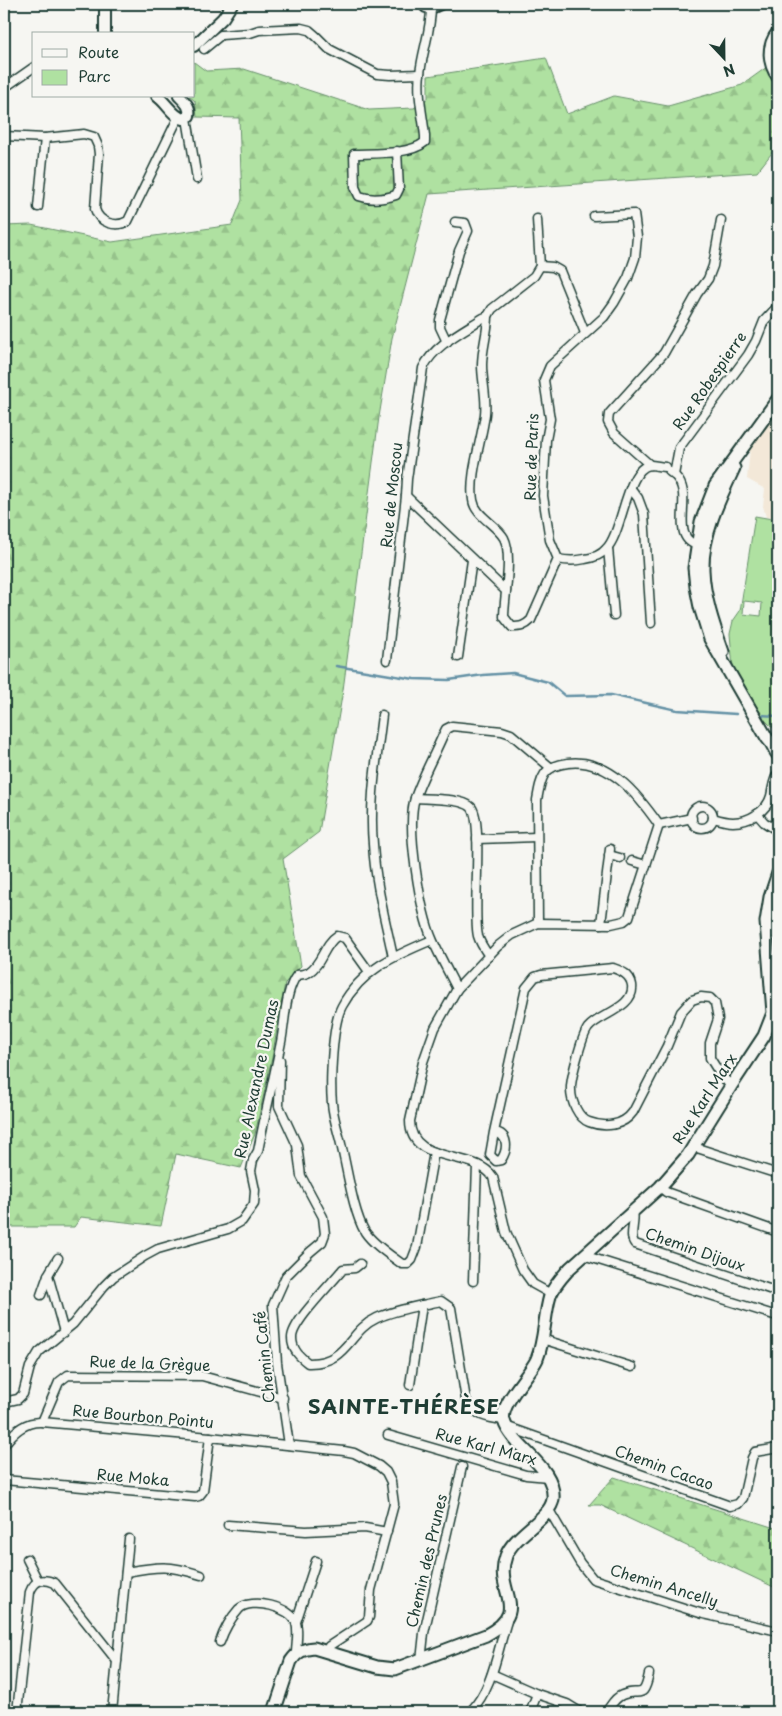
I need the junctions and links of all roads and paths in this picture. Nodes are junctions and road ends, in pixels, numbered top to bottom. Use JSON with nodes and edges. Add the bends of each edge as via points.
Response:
{"nodes":[{"id":1,"x":105,"y":4,"type":"edge"},
{"id":2,"x":232,"y":4,"type":"edge"},
{"id":3,"x":432,"y":5,"type":"edge"},
{"id":4,"x":105,"y":32,"type":"edge"},
{"id":5,"x":778,"y":32,"type":"edge"},
{"id":6,"x":199,"y":48,"type":"edge"},
{"id":7,"x":32,"y":68,"type":"edge"},
{"id":8,"x":420,"y":74,"type":"junction"},
{"id":9,"x":778,"y":77,"type":"edge"},
{"id":10,"x":4,"y":88,"type":"edge"},
{"id":11,"x":160,"y":98,"type":"edge"},
{"id":12,"x":181,"y":98,"type":"edge"},
{"id":13,"x":183,"y":118,"type":"junction"},
{"id":14,"x":4,"y":136,"type":"edge"},
{"id":15,"x":45,"y":138,"type":"junction"},
{"id":16,"x":397,"y":151,"type":"junction"},
{"id":17,"x":197,"y":180,"type":"dead end"},
{"id":18,"x":38,"y":207,"type":"dead end"},
{"id":19,"x":594,"y":216,"type":"dead end"},
{"id":20,"x":537,"y":219,"type":"dead end"},
{"id":21,"x":722,"y":220,"type":"dead end"},
{"id":22,"x":455,"y":222,"type":"dead end"},
{"id":23,"x":540,"y":266,"type":"junction"},
{"id":24,"x":778,"y":306,"type":"edge"},
{"id":25,"x":488,"y":316,"type":"junction"},
{"id":26,"x":585,"y":333,"type":"junction"},
{"id":27,"x":447,"y":342,"type":"junction"},
{"id":28,"x":778,"y":399,"type":"edge"},
{"id":29,"x":679,"y":448,"type":"junction"},
{"id":30,"x":650,"y":465,"type":"junction"},
{"id":31,"x":666,"y":468,"type":"junction"},
{"id":32,"x":674,"y":476,"type":"junction"},
{"id":33,"x":631,"y":489,"type":"junction"},
{"id":34,"x":406,"y":496,"type":"junction"},
{"id":35,"x":701,"y":546,"type":"junction"},
{"id":36,"x":608,"y":548,"type":"junction"},
{"id":37,"x":558,"y":559,"type":"junction"},
{"id":38,"x":472,"y":560,"type":"junction"},
{"id":39,"x":506,"y":592,"type":"junction"},
{"id":40,"x":614,"y":616,"type":"dead end"},
{"id":41,"x":650,"y":624,"type":"dead end"},
{"id":42,"x":458,"y":656,"type":"dead end"},
{"id":43,"x":387,"y":660,"type":"dead end"},
{"id":44,"x":382,"y":715,"type":"dead end"},
{"id":45,"x":777,"y":748,"type":"edge"},
{"id":46,"x":550,"y":767,"type":"junction"},
{"id":47,"x":778,"y":773,"type":"edge"},
{"id":48,"x":415,"y":798,"type":"junction"},
{"id":49,"x":757,"y":814,"type":"junction"},
{"id":50,"x":692,"y":818,"type":"junction"},
{"id":51,"x":713,"y":818,"type":"junction"},
{"id":52,"x":659,"y":825,"type":"junction"},
{"id":53,"x":778,"y":831,"type":"edge"},
{"id":54,"x":536,"y":837,"type":"junction"},
{"id":55,"x":478,"y":839,"type":"junction"},
{"id":56,"x":620,"y":858,"type":"dead end"},
{"id":57,"x":632,"y":861,"type":"dead end"},
{"id":58,"x":646,"y":865,"type":"junction"},
{"id":59,"x":778,"y":873,"type":"edge"},
{"id":60,"x":774,"y":894,"type":"edge"},
{"id":61,"x":766,"y":922,"type":"junction"},
{"id":62,"x":538,"y":923,"type":"junction"},
{"id":63,"x":601,"y":924,"type":"junction"},
{"id":64,"x":778,"y":937,"type":"edge"},
{"id":65,"x":432,"y":940,"type":"junction"},
{"id":66,"x":393,"y":956,"type":"junction"},
{"id":67,"x":489,"y":956,"type":"junction"},
{"id":68,"x":370,"y":973,"type":"junction"},
{"id":69,"x":457,"y":988,"type":"junction"},
{"id":70,"x":282,"y":1041,"type":"junction"},
{"id":71,"x":731,"y":1086,"type":"junction"},
{"id":72,"x":494,"y":1132,"type":"junction"},
{"id":73,"x":694,"y":1147,"type":"junction"},
{"id":74,"x":434,"y":1152,"type":"junction"},
{"id":75,"x":477,"y":1165,"type":"junction"},
{"id":76,"x":778,"y":1174,"type":"edge"},
{"id":77,"x":660,"y":1187,"type":"junction"},
{"id":78,"x":633,"y":1212,"type":"junction"},
{"id":79,"x":778,"y":1232,"type":"edge"},
{"id":80,"x":584,"y":1255,"type":"junction"},
{"id":81,"x":58,"y":1258,"type":"dead end"},
{"id":82,"x":360,"y":1264,"type":"dead end"},
{"id":83,"x":48,"y":1274,"type":"junction"},
{"id":84,"x":473,"y":1281,"type":"dead end"},
{"id":85,"x":778,"y":1292,"type":"edge"},
{"id":86,"x":551,"y":1294,"type":"junction"},
{"id":87,"x":41,"y":1295,"type":"dead end"},
{"id":88,"x":422,"y":1305,"type":"junction"},
{"id":89,"x":777,"y":1316,"type":"edge"},
{"id":90,"x":64,"y":1332,"type":"junction"},
{"id":91,"x":542,"y":1338,"type":"junction"},
{"id":92,"x":632,"y":1367,"type":"dead end"},
{"id":93,"x":410,"y":1385,"type":"dead end"},
{"id":94,"x":283,"y":1398,"type":"junction"},
{"id":95,"x":4,"y":1402,"type":"edge"},
{"id":96,"x":42,"y":1422,"type":"junction"},
{"id":97,"x":506,"y":1424,"type":"junction"},
{"id":98,"x":388,"y":1435,"type":"dead end"},
{"id":99,"x":210,"y":1437,"type":"junction"},
{"id":100,"x":4,"y":1445,"type":"edge"},
{"id":101,"x":289,"y":1446,"type":"junction"},
{"id":102,"x":778,"y":1448,"type":"edge"},
{"id":103,"x":462,"y":1467,"type":"dead end"},
{"id":104,"x":548,"y":1478,"type":"junction"},
{"id":105,"x":4,"y":1480,"type":"edge"},
{"id":106,"x":549,"y":1510,"type":"junction"},
{"id":107,"x":228,"y":1525,"type":"dead end"},
{"id":108,"x":387,"y":1532,"type":"junction"},
{"id":109,"x":129,"y":1539,"type":"dead end"},
{"id":110,"x":27,"y":1560,"type":"dead end"},
{"id":111,"x":316,"y":1561,"type":"dead end"},
{"id":112,"x":126,"y":1572,"type":"junction"},
{"id":113,"x":201,"y":1575,"type":"dead end"},
{"id":114,"x":38,"y":1581,"type":"junction"},
{"id":115,"x":507,"y":1620,"type":"junction"},
{"id":116,"x":296,"y":1622,"type":"junction"},
{"id":117,"x":778,"y":1631,"type":"edge"},
{"id":118,"x":220,"y":1642,"type":"dead end"},
{"id":119,"x":326,"y":1651,"type":"junction"},
{"id":120,"x":296,"y":1654,"type":"junction"},
{"id":121,"x":117,"y":1661,"type":"junction"},
{"id":122,"x":421,"y":1661,"type":"junction"},
{"id":123,"x":492,"y":1674,"type":"junction"},
{"id":124,"x":649,"y":1674,"type":"dead end"},
{"id":125,"x":537,"y":1694,"type":"junction"},
{"id":126,"x":17,"y":1712,"type":"edge"},
{"id":127,"x":112,"y":1712,"type":"edge"},
{"id":128,"x":274,"y":1712,"type":"edge"},
{"id":129,"x":470,"y":1712,"type":"edge"},
{"id":130,"x":530,"y":1712,"type":"edge"},
{"id":131,"x":580,"y":1712,"type":"edge"},
{"id":132,"x":606,"y":1712,"type":"edge"}],
"edges":[{"from":1,"to":4,"type":"street"},
{"from":2,"to":6,"type":"street"},
{"from":3,"to":8,"type":"street"},
{"from":5,"to":9,"type":"main road","via":[[771,45],[770,64]]},
{"from":6,"to":8,"type":"street","via":[[220,35],[301,28],[316,36],[329,49],[377,74]]},
{"from":7,"to":10,"type":"street"},
{"from":8,"to":16,"type":"street","via":[[425,142],[419,147]]},
{"from":11,"to":13,"type":"street"},
{"from":12,"to":13,"type":"street","via":[[190,114]]},
{"from":13,"to":15,"type":"street","via":[[128,221],[118,225],[102,220],[94,209],[98,154],[94,137],[84,134]]},
{"from":13,"to":17,"type":"street"},
{"from":14,"to":15,"type":"street"},
{"from":15,"to":18,"type":"street"},
{"from":16,"to":16,"type":"street","via":[[354,154],[355,187],[359,196],[366,199],[396,195],[399,189]]},
{"from":19,"to":26,"type":"street","name":"Rue de Paris","via":[[634,214],[637,247],[628,278],[614,303],[604,317]]},
{"from":20,"to":23,"type":"street"},
{"from":21,"to":30,"type":"street","via":[[708,279],[664,353],[609,414],[608,422],[614,433]]},
{"from":22,"to":27,"type":"street","via":[[465,223],[468,231],[440,320]]},
{"from":23,"to":25,"type":"street","via":[[534,276],[492,309]]},
{"from":23,"to":26,"type":"street","via":[[560,271]]},
{"from":24,"to":29,"type":"street","name":"Rue Robespierre","via":[[764,320],[748,355]]},
{"from":25,"to":27,"type":"street","name":"Rue de Moscou"},
{"from":25,"to":39,"type":"street","via":[[482,362],[485,412],[474,474],[473,500],[478,511],[504,538]]},
{"from":26,"to":37,"type":"street","name":"Rue de Paris","via":[[550,366],[544,380],[550,419],[543,496],[550,540]]},
{"from":27,"to":34,"type":"street","name":"Rue de Moscou","via":[[426,362],[421,377]]},
{"from":28,"to":35,"type":"main road","via":[[744,445]]},
{"from":29,"to":31,"type":"street","name":"Rue Robespierre"},
{"from":29,"to":32,"type":"street","name":"Rue Robespierre"},
{"from":30,"to":31,"type":"street"},
{"from":30,"to":33,"type":"street","via":[[640,470]]},
{"from":31,"to":32,"type":"street"},
{"from":32,"to":35,"type":"street","via":[[684,496],[683,532],[689,542]]},
{"from":33,"to":36,"type":"street","via":[[615,537]]},
{"from":33,"to":41,"type":"street","via":[[644,514]]},
{"from":34,"to":38,"type":"street"},
{"from":34,"to":43,"type":"street","name":"Rue de Moscou"},
{"from":35,"to":45,"type":"main road","via":[[705,588],[731,675]]},
{"from":36,"to":37,"type":"street","via":[[590,558]]},
{"from":36,"to":40,"type":"street"},
{"from":37,"to":39,"type":"street","via":[[527,624],[512,627],[504,617]]},
{"from":38,"to":39,"type":"street"},
{"from":38,"to":42,"type":"street"},
{"from":44,"to":66,"type":"street","via":[[372,793],[373,844]]},
{"from":46,"to":48,"type":"street","via":[[511,734],[452,726],[446,729]]},
{"from":46,"to":52,"type":"street","via":[[578,762],[596,765],[616,776],[634,793]]},
{"from":46,"to":54,"type":"street","via":[[540,783]]},
{"from":47,"to":49,"type":"street","via":[[768,804]]},
{"from":48,"to":55,"type":"street","via":[[455,801],[472,807]]},
{"from":48,"to":65,"type":"street","via":[[411,820],[412,843]]},
{"from":49,"to":51,"type":"street","via":[[734,822]]},
{"from":49,"to":53,"type":"street"},
{"from":50,"to":51,"type":"street","via":[[700,827],[708,826]]},
{"from":50,"to":51,"type":"street","via":[[696,808],[705,806],[713,813]]},
{"from":50,"to":52,"type":"street"},
{"from":52,"to":58,"type":"street"},
{"from":54,"to":55,"type":"street"},
{"from":54,"to":62,"type":"street"},
{"from":55,"to":67,"type":"street","via":[[477,927],[482,946]]},
{"from":56,"to":63,"type":"street","via":[[610,852]]},
{"from":57,"to":58,"type":"street"},
{"from":58,"to":63,"type":"street","via":[[629,917],[618,924]]},
{"from":59,"to":60,"type":"main road","name":"Rue Karl Marx"},
{"from":60,"to":61,"type":"main road","name":"Rue Karl Marx"},
{"from":61,"to":64,"type":"street"},
{"from":61,"to":71,"type":"main road","name":"Rue Karl Marx","via":[[774,1013],[764,1036]]},
{"from":62,"to":63,"type":"street"},
{"from":62,"to":67,"type":"street","via":[[512,934]]},
{"from":65,"to":66,"type":"street"},
{"from":65,"to":69,"type":"street"},
{"from":66,"to":68,"type":"street"},
{"from":67,"to":69,"type":"street"},
{"from":68,"to":70,"type":"street","name":"Rue Alexandre Dumas","via":[[345,938],[337,936],[332,939],[314,968],[293,979]]},
{"from":68,"to":74,"type":"street","via":[[355,987],[342,1007],[335,1032],[332,1104],[360,1222],[371,1240],[402,1264],[412,1260],[417,1247]]},
{"from":69,"to":74,"type":"street","via":[[426,1052],[410,1121],[416,1143]]},
{"from":70,"to":90,"type":"street","name":"Rue Alexandre Dumas","via":[[251,1171],[254,1204],[242,1222],[228,1230],[158,1249],[145,1256],[113,1277]]},
{"from":70,"to":94,"type":"street","name":"Chemin Café","via":[[279,1106],[297,1145],[301,1176],[323,1217],[325,1234],[322,1242],[286,1276],[273,1304]]},
{"from":71,"to":72,"type":"street","via":[[710,1058],[710,1043],[718,1020],[715,1004],[710,998],[702,997],[692,1000],[681,1012],[629,1118],[610,1125],[585,1121],[577,1111],[570,1089],[583,1035],[590,1026],[629,998],[632,984],[624,972],[613,968],[541,975],[526,988]]},
{"from":71,"to":73,"type":"main road","name":"Rue Karl Marx"},
{"from":72,"to":72,"type":"street","via":[[505,1136],[506,1141],[504,1156],[496,1161],[490,1155]]},
{"from":73,"to":76,"type":"street"},
{"from":73,"to":77,"type":"main road","name":"Rue Karl Marx"},
{"from":74,"to":75,"type":"street"},
{"from":75,"to":84,"type":"street"},
{"from":75,"to":86,"type":"street","via":[[493,1177],[506,1232],[527,1277]]},
{"from":77,"to":78,"type":"main road","name":"Rue Karl Marx"},
{"from":77,"to":79,"type":"street","via":[[666,1192]]},
{"from":78,"to":80,"type":"main road","name":"Rue Karl Marx"},
{"from":78,"to":85,"type":"street","name":"Chemin Dijoux","via":[[632,1239],[635,1244]]},
{"from":80,"to":86,"type":"main road","name":"Rue Karl Marx","via":[[559,1280]]},
{"from":80,"to":89,"type":"street"},
{"from":81,"to":83,"type":"street"},
{"from":82,"to":88,"type":"street","via":[[343,1270],[296,1324],[292,1344],[300,1358],[308,1363],[327,1362],[376,1318]]},
{"from":83,"to":87,"type":"street"},
{"from":83,"to":90,"type":"street"},
{"from":86,"to":91,"type":"main road","name":"Rue Karl Marx"},
{"from":88,"to":93,"type":"street"},
{"from":88,"to":97,"type":"street","via":[[441,1301],[451,1308],[466,1400],[471,1410]]},
{"from":90,"to":95,"type":"street","name":"Rue Alexandre Dumas","via":[[34,1359],[18,1400]]},
{"from":91,"to":92,"type":"street"},
{"from":91,"to":97,"type":"main road","name":"Rue Karl Marx","via":[[537,1358],[505,1412]]},
{"from":94,"to":96,"type":"street","name":"Rue de la Grègue","via":[[202,1376],[68,1375],[59,1382]]},
{"from":94,"to":101,"type":"street","name":"Chemin Café"},
{"from":96,"to":99,"type":"street","name":"Rue Bourbon Pointu"},
{"from":96,"to":100,"type":"street","name":"Rue Bourbon Pointu","via":[[19,1428]]},
{"from":97,"to":102,"type":"street","name":"Chemin Cacao","via":[[730,1506],[743,1498],[755,1452]]},
{"from":97,"to":104,"type":"main road","name":"Rue Karl Marx"},
{"from":98,"to":104,"type":"street","name":"Rue Karl Marx","via":[[526,1475]]},
{"from":99,"to":101,"type":"street","name":"Rue Bourbon Pointu"},
{"from":99,"to":105,"type":"street","name":"Rue Moka","via":[[203,1491],[196,1497]]},
{"from":101,"to":108,"type":"street","via":[[354,1453],[379,1466],[393,1491],[394,1504]]},
{"from":103,"to":122,"type":"street","name":"Chemin des Prunes","via":[[424,1633]]},
{"from":104,"to":106,"type":"main road","name":"Rue Karl Marx","via":[[553,1501]]},
{"from":106,"to":115,"type":"main road","via":[[512,1544],[506,1555],[502,1573],[509,1597]]},
{"from":106,"to":117,"type":"street","name":"Chemin Ancelly","via":[[593,1579],[702,1614]]},
{"from":107,"to":108,"type":"street","via":[[315,1532],[350,1528]]},
{"from":108,"to":119,"type":"street","via":[[371,1590],[367,1621]]},
{"from":109,"to":112,"type":"street"},
{"from":110,"to":114,"type":"street"},
{"from":111,"to":116,"type":"street"},
{"from":112,"to":113,"type":"street","via":[[156,1566]]},
{"from":112,"to":121,"type":"street"},
{"from":114,"to":121,"type":"street","via":[[55,1583]]},
{"from":114,"to":126,"type":"street","via":[[30,1592]]},
{"from":115,"to":122,"type":"main road","via":[[486,1635]]},
{"from":115,"to":123,"type":"street"},
{"from":116,"to":118,"type":"street","via":[[284,1609],[250,1604],[240,1608],[224,1630]]},
{"from":116,"to":120,"type":"street"},
{"from":119,"to":120,"type":"main road","via":[[314,1648]]},
{"from":119,"to":122,"type":"main road","via":[[387,1669]]},
{"from":120,"to":128,"type":"main road"},
{"from":121,"to":127,"type":"street"},
{"from":123,"to":125,"type":"street"},
{"from":123,"to":129,"type":"street"},
{"from":124,"to":132,"type":"street","via":[[647,1686],[642,1691],[622,1694]]},
{"from":125,"to":130,"type":"street"},
{"from":125,"to":131,"type":"street"}]}
